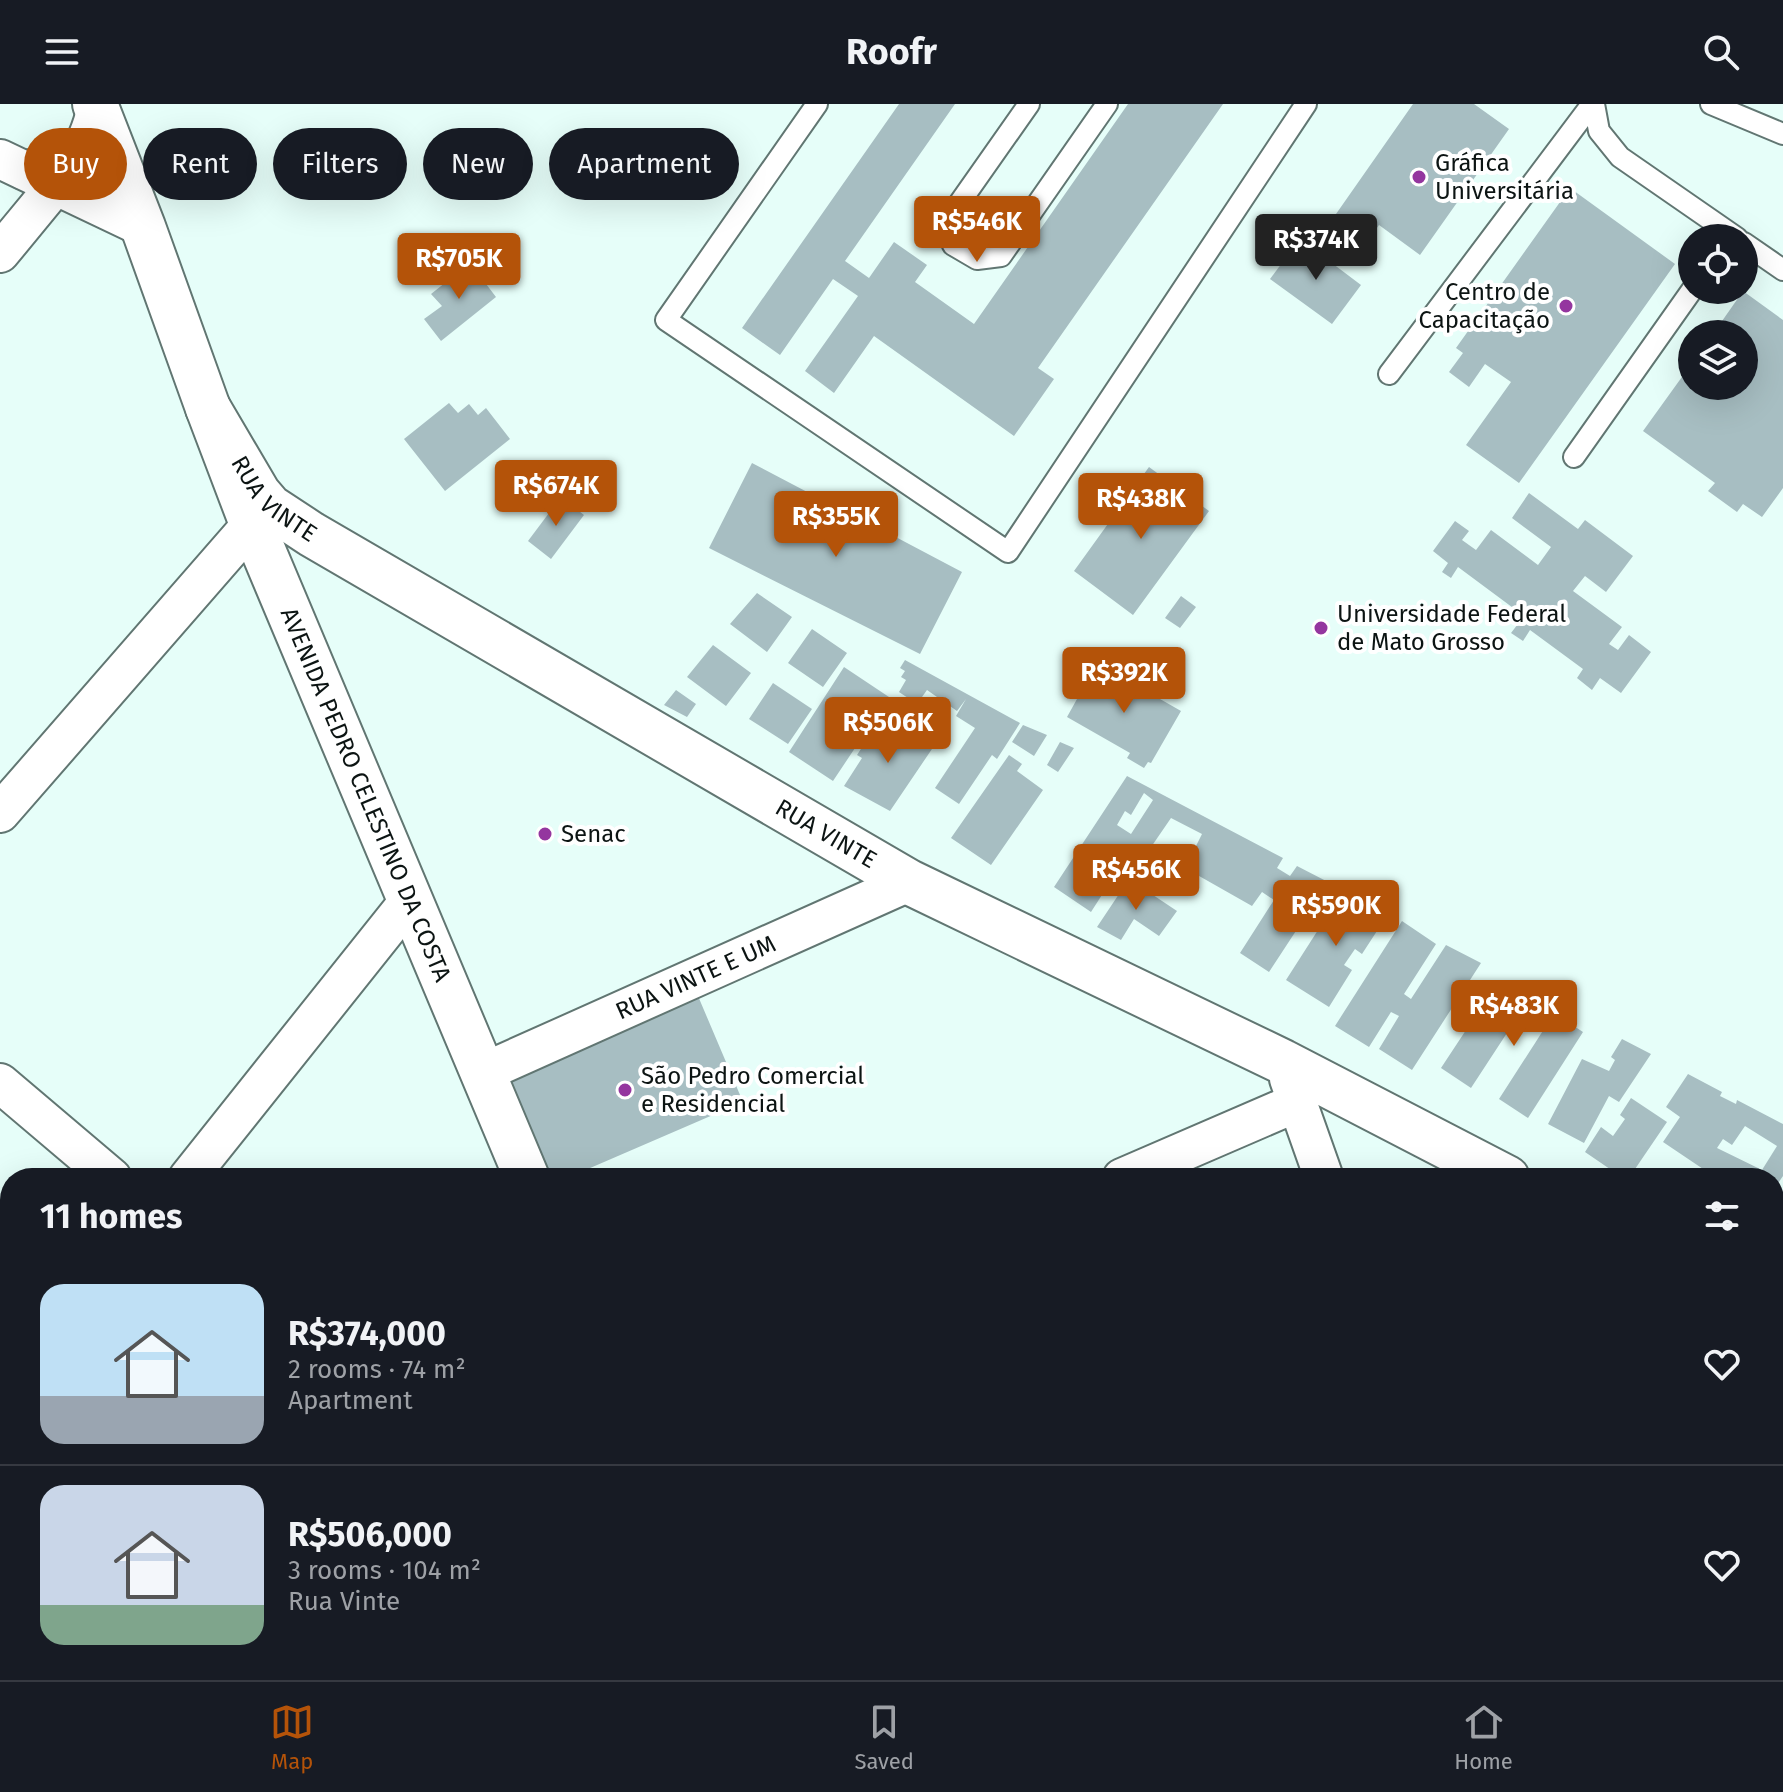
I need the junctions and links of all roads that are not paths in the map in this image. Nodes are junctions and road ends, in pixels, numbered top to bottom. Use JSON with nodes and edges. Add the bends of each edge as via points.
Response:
{"nodes":[{"id":1,"x":817,"y":104,"type":"edge"},
{"id":2,"x":1029,"y":104,"type":"edge"},
{"id":3,"x":1107,"y":104,"type":"edge"},
{"id":4,"x":1306,"y":104,"type":"edge"},
{"id":5,"x":1593,"y":104,"type":"edge"},
{"id":6,"x":1711,"y":104,"type":"edge"},
{"id":7,"x":96,"y":106,"type":"edge"},
{"id":8,"x":92,"y":128,"type":"edge"},
{"id":9,"x":1783,"y":134,"type":"edge"},
{"id":10,"x":24,"y":180,"type":"edge"},
{"id":11,"x":87,"y":200,"type":"edge"},
{"id":12,"x":1715,"y":224,"type":"edge"},
{"id":13,"x":143,"y":227,"type":"junction"},
{"id":14,"x":0,"y":253,"type":"edge"},
{"id":15,"x":1758,"y":253,"type":"edge"},
{"id":16,"x":1783,"y":270,"type":"edge"},
{"id":17,"x":1682,"y":304,"type":"edge"},
{"id":18,"x":1389,"y":374,"type":"dead end"},
{"id":19,"x":208,"y":408,"type":"junction"},
{"id":20,"x":1574,"y":457,"type":"dead end"},
{"id":21,"x":252,"y":524,"type":"junction"},
{"id":22,"x":0,"y":813,"type":"edge"},
{"id":23,"x":909,"y":882,"type":"junction"},
{"id":24,"x":409,"y":901,"type":"junction"},
{"id":25,"x":1283,"y":1062,"type":"junction"},
{"id":26,"x":482,"y":1073,"type":"junction"},
{"id":27,"x":0,"y":1083,"type":"edge"},
{"id":28,"x":1298,"y":1102,"type":"junction"},
{"id":29,"x":100,"y":1168,"type":"edge"},
{"id":30,"x":196,"y":1168,"type":"edge"},
{"id":31,"x":523,"y":1168,"type":"edge"},
{"id":32,"x":1145,"y":1168,"type":"edge"},
{"id":33,"x":1321,"y":1168,"type":"edge"},
{"id":34,"x":1488,"y":1168,"type":"edge"}],
"edges":[{"from":1,"to":4,"type":"lane","via":[[666,320],[1008,552]]},
{"from":2,"to":3,"type":"lane","via":[[944,225],[953,245],[977,259],[1001,256]]},
{"from":5,"to":12,"type":"lane","via":[[1599,131],[1620,157]]},
{"from":5,"to":18,"type":"lane"},
{"from":6,"to":9,"type":"lane"},
{"from":7,"to":8,"type":"street"},
{"from":7,"to":13,"type":"street"},
{"from":10,"to":14,"type":"street"},
{"from":11,"to":13,"type":"street"},
{"from":13,"to":19,"type":"street"},
{"from":15,"to":16,"type":"lane"},
{"from":17,"to":20,"type":"lane"},
{"from":19,"to":21,"type":"street","name":"AVENIDA PEDRO CELESTINO DA COSTA"},
{"from":19,"to":23,"type":"street","name":"RUA VINTE","via":[[270,507]]},
{"from":21,"to":22,"type":"street"},
{"from":21,"to":24,"type":"street","name":"AVENIDA PEDRO CELESTINO DA COSTA"},
{"from":23,"to":25,"type":"street","name":"RUA VINTE"},
{"from":23,"to":26,"type":"street","name":"RUA VINTE E UM"},
{"from":24,"to":26,"type":"street","name":"AVENIDA PEDRO CELESTINO DA COSTA"},
{"from":24,"to":30,"type":"street"},
{"from":25,"to":28,"type":"street"},
{"from":25,"to":34,"type":"street","name":"RUA VINTE"},
{"from":26,"to":31,"type":"street","name":"AVENIDA PEDRO CELESTINO DA COSTA"},
{"from":27,"to":29,"type":"street"},
{"from":28,"to":32,"type":"street"},
{"from":28,"to":33,"type":"street"}]}
